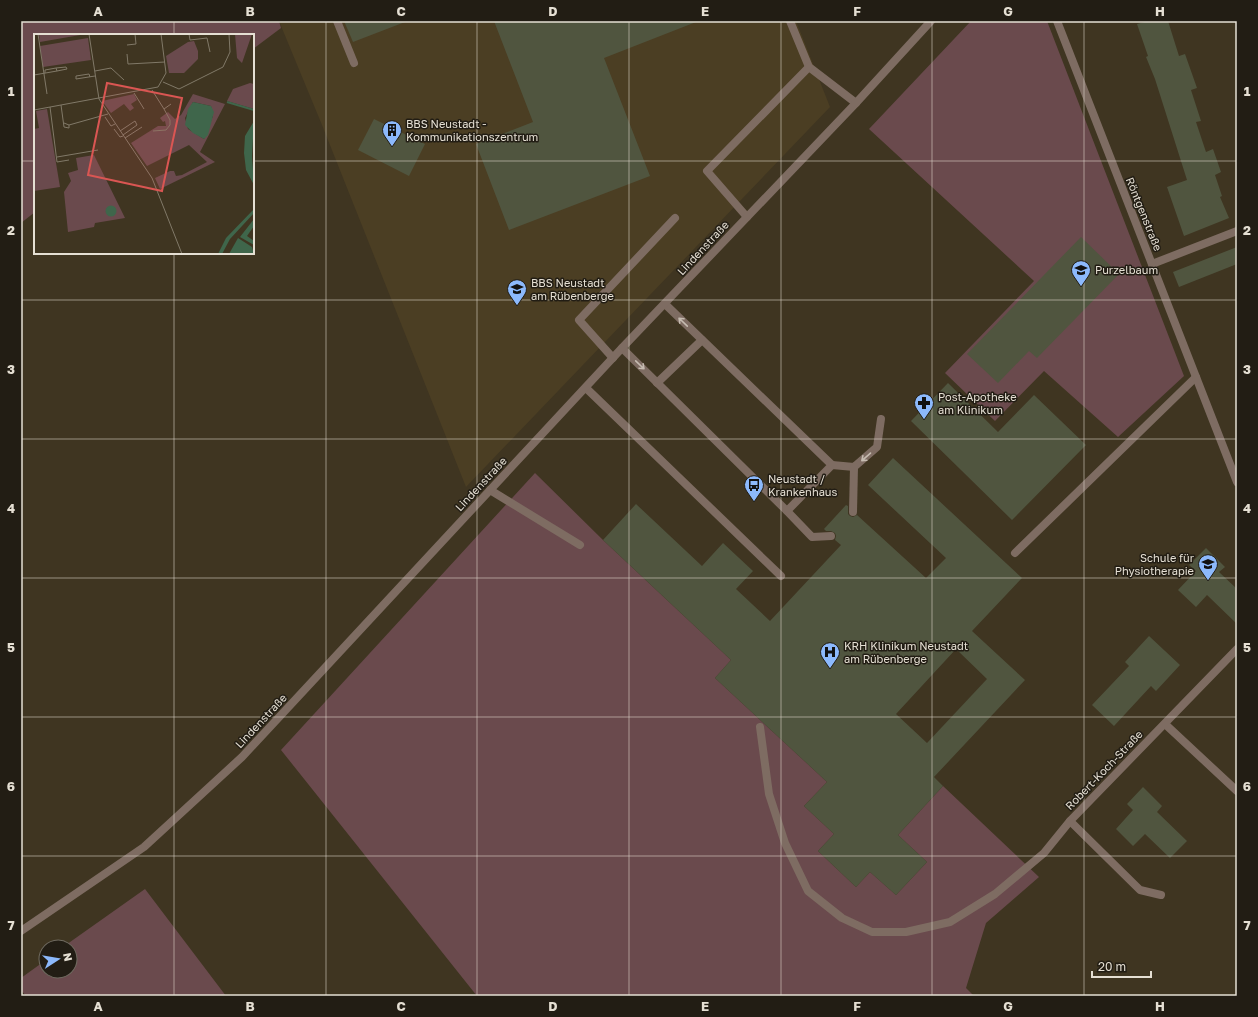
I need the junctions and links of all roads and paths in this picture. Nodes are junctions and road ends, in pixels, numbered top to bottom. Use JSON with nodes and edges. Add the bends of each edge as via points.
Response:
{"nodes":[{"id":1,"x":337,"y":21,"type":"edge"},
{"id":2,"x":790,"y":21,"type":"edge"},
{"id":3,"x":931,"y":21,"type":"edge"},
{"id":4,"x":1057,"y":21,"type":"edge"},
{"id":5,"x":354,"y":63,"type":"dead end"},
{"id":6,"x":809,"y":67,"type":"junction"},
{"id":7,"x":856,"y":103,"type":"junction"},
{"id":8,"x":747,"y":217,"type":"junction"},
{"id":9,"x":675,"y":218,"type":"dead end"},
{"id":10,"x":1237,"y":231,"type":"edge"},
{"id":11,"x":1152,"y":264,"type":"junction"},
{"id":12,"x":665,"y":304,"type":"junction"},
{"id":13,"x":702,"y":340,"type":"junction"},
{"id":14,"x":622,"y":348,"type":"junction"},
{"id":15,"x":613,"y":358,"type":"junction"},
{"id":16,"x":1196,"y":377,"type":"junction"},
{"id":17,"x":657,"y":383,"type":"junction"},
{"id":18,"x":586,"y":388,"type":"junction"},
{"id":19,"x":880,"y":419,"type":"dead end"},
{"id":20,"x":832,"y":466,"type":"junction"},
{"id":21,"x":854,"y":467,"type":"junction"},
{"id":22,"x":1237,"y":482,"type":"edge"},
{"id":23,"x":490,"y":490,"type":"junction"},
{"id":24,"x":787,"y":511,"type":"junction"},
{"id":25,"x":853,"y":512,"type":"dead end"},
{"id":26,"x":831,"y":536,"type":"dead end"},
{"id":27,"x":580,"y":545,"type":"dead end"},
{"id":28,"x":1015,"y":553,"type":"dead end"},
{"id":29,"x":781,"y":576,"type":"dead end"},
{"id":30,"x":1237,"y":649,"type":"edge"},
{"id":31,"x":1164,"y":724,"type":"junction"},
{"id":32,"x":760,"y":728,"type":"dead end"},
{"id":33,"x":1237,"y":791,"type":"edge"},
{"id":34,"x":1070,"y":821,"type":"junction"},
{"id":35,"x":1160,"y":895,"type":"dead end"},
{"id":36,"x":21,"y":931,"type":"edge"}],
"edges":[{"from":1,"to":5,"type":"street"},
{"from":2,"to":6,"type":"street"},
{"from":3,"to":7,"type":"street","name":"Lindenstraße"},
{"from":4,"to":11,"type":"street","name":"Röntgenstraße"},
{"from":6,"to":7,"type":"street"},
{"from":6,"to":8,"type":"street","via":[[707,171]]},
{"from":7,"to":8,"type":"street","name":"Lindenstraße"},
{"from":8,"to":12,"type":"street","name":"Lindenstraße"},
{"from":9,"to":15,"type":"street","via":[[578,320]]},
{"from":10,"to":11,"type":"street"},
{"from":11,"to":16,"type":"street","name":"Röntgenstraße"},
{"from":13,"to":12,"type":"street","one_way":true},
{"from":12,"to":14,"type":"street","name":"Lindenstraße"},
{"from":13,"to":17,"type":"street"},
{"from":13,"to":20,"type":"street"},
{"from":14,"to":15,"type":"street","name":"Lindenstraße"},
{"from":14,"to":17,"type":"street","one_way":true},
{"from":15,"to":18,"type":"street","name":"Lindenstraße"},
{"from":16,"to":22,"type":"street","name":"Röntgenstraße"},
{"from":16,"to":28,"type":"street"},
{"from":17,"to":24,"type":"street"},
{"from":18,"to":23,"type":"street","name":"Lindenstraße"},
{"from":18,"to":29,"type":"street"},
{"from":19,"to":21,"type":"street","one_way":true,"via":[[877,447]]},
{"from":20,"to":21,"type":"street"},
{"from":20,"to":24,"type":"street"},
{"from":21,"to":25,"type":"street"},
{"from":23,"to":27,"type":"street"},
{"from":23,"to":36,"type":"street","name":"Lindenstraße","via":[[242,757],[144,847]]},
{"from":24,"to":26,"type":"street","via":[[812,537]]},
{"from":30,"to":31,"type":"street","name":"Robert-Koch-Straße"},
{"from":31,"to":33,"type":"street"},
{"from":31,"to":34,"type":"street","name":"Robert-Koch-Straße"},
{"from":32,"to":34,"type":"street","via":[[769,794],[785,843],[808,891],[842,918],[872,932],[906,932],[950,922],[995,894],[1044,853]]},
{"from":34,"to":35,"type":"street","name":"Robert-Koch-Straße","via":[[1140,890]]}]}
